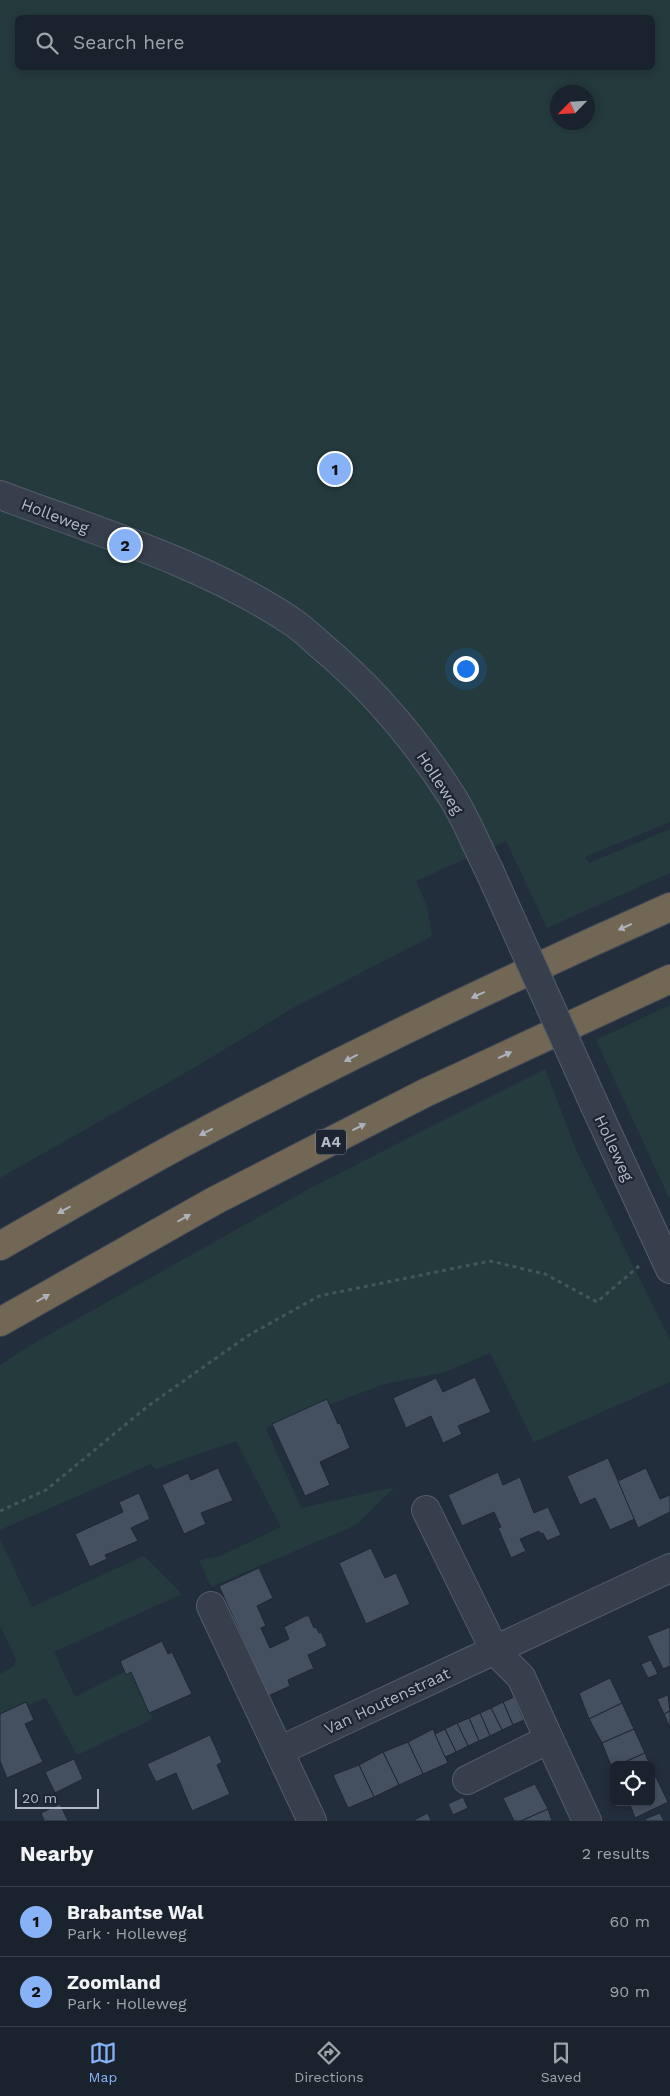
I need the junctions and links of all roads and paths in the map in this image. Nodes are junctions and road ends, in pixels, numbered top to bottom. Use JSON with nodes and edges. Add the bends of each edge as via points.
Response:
{"nodes":[{"id":1,"x":0,"y":495,"type":"edge"},
{"id":2,"x":670,"y":907,"type":"edge"},
{"id":3,"x":670,"y":979,"type":"edge"},
{"id":4,"x":0,"y":1246,"type":"edge"},
{"id":5,"x":667,"y":1262,"type":"edge"},
{"id":6,"x":0,"y":1322,"type":"edge"},
{"id":7,"x":426,"y":1510,"type":"dead end"},
{"id":8,"x":0,"y":1511,"type":"edge"},
{"id":9,"x":670,"y":1568,"type":"edge"},
{"id":10,"x":211,"y":1606,"type":"dead end"},
{"id":11,"x":495,"y":1651,"type":"junction"},
{"id":12,"x":549,"y":1739,"type":"junction"},
{"id":13,"x":280,"y":1751,"type":"junction"},
{"id":14,"x":467,"y":1780,"type":"dead end"},
{"id":15,"x":312,"y":1821,"type":"edge"},
{"id":16,"x":588,"y":1821,"type":"edge"}],
"edges":[{"from":1,"to":5,"type":"street","name":"Holleweg","bridge":true,"via":[[193,568],[241,592],[292,621],[348,668],[385,707],[452,797],[489,870]]},
{"from":2,"to":4,"type":"highway","one_way":true,"via":[[394,1036],[181,1144]]},
{"from":6,"to":3,"type":"highway","number":"A4","one_way":true,"via":[[214,1201],[425,1094]]},
{"from":5,"to":8,"type":"path","via":[[641,1264],[596,1302],[545,1274],[490,1261],[318,1296],[249,1335],[148,1406],[46,1490]]},
{"from":7,"to":11,"type":"street"},
{"from":9,"to":11,"type":"street","name":"Van Houtenstraat"},
{"from":10,"to":13,"type":"street"},
{"from":11,"to":12,"type":"street","via":[[520,1677]]},
{"from":11,"to":13,"type":"street","name":"Van Houtenstraat"},
{"from":12,"to":14,"type":"street"},
{"from":12,"to":16,"type":"street"},
{"from":13,"to":15,"type":"street"}]}
